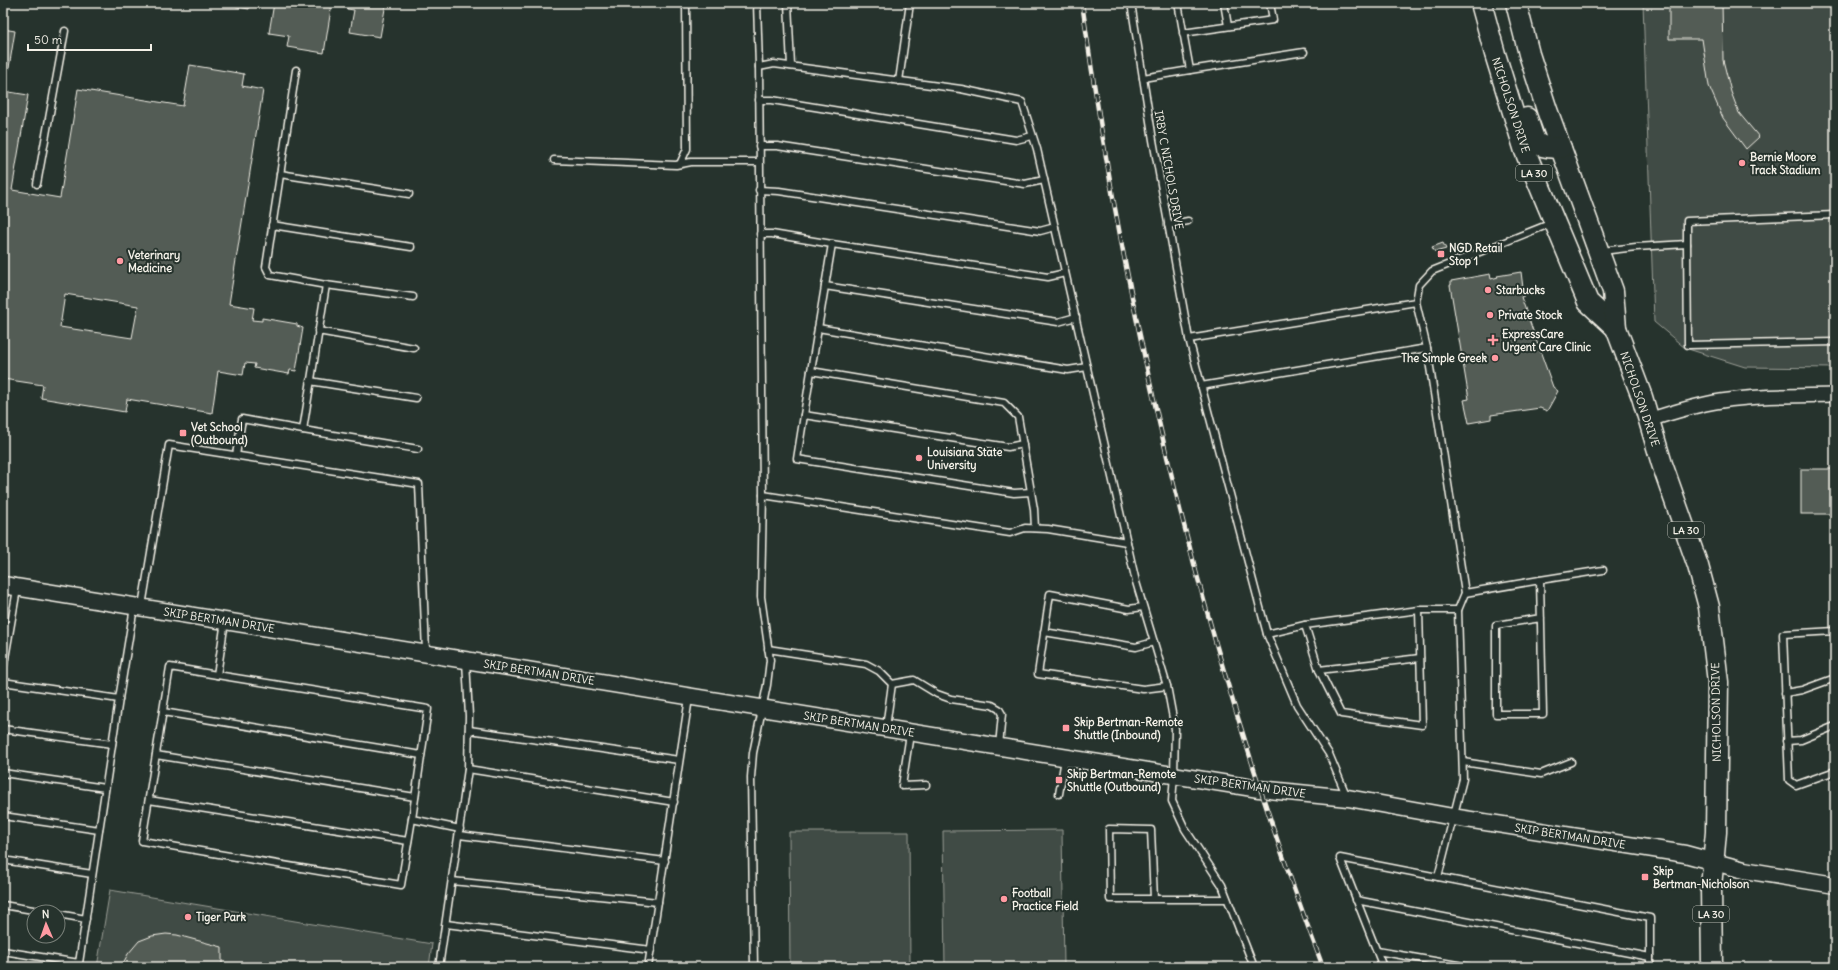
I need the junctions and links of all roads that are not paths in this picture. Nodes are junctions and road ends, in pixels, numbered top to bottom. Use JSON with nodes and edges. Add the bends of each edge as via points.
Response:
{"nodes":[{"id":1,"x":686,"y":3,"type":"edge"},
{"id":2,"x":757,"y":3,"type":"edge"},
{"id":3,"x":788,"y":3,"type":"edge"},
{"id":4,"x":910,"y":3,"type":"edge"},
{"id":5,"x":1131,"y":3,"type":"edge"},
{"id":6,"x":1178,"y":3,"type":"edge"},
{"id":7,"x":1224,"y":3,"type":"edge"},
{"id":8,"x":1270,"y":3,"type":"edge"},
{"id":9,"x":1482,"y":3,"type":"edge"},
{"id":10,"x":1516,"y":3,"type":"edge"},
{"id":11,"x":1228,"y":26,"type":"junction"},
{"id":12,"x":65,"y":31,"type":"dead end"},
{"id":13,"x":1183,"y":33,"type":"junction"},
{"id":14,"x":1304,"y":52,"type":"dead end"},
{"id":15,"x":791,"y":66,"type":"junction"},
{"id":16,"x":759,"y":67,"type":"junction"},
{"id":17,"x":296,"y":70,"type":"dead end"},
{"id":18,"x":1190,"y":70,"type":"junction"},
{"id":19,"x":1143,"y":78,"type":"junction"},
{"id":20,"x":899,"y":81,"type":"junction"},
{"id":21,"x":1505,"y":87,"type":"junction"},
{"id":22,"x":759,"y":100,"type":"junction"},
{"id":23,"x":1032,"y":136,"type":"junction"},
{"id":24,"x":759,"y":146,"type":"junction"},
{"id":25,"x":1565,"y":146,"type":"junction"},
{"id":26,"x":554,"y":160,"type":"dead end"},
{"id":27,"x":759,"y":162,"type":"junction"},
{"id":28,"x":680,"y":164,"type":"junction"},
{"id":29,"x":280,"y":174,"type":"junction"},
{"id":30,"x":1044,"y":180,"type":"junction"},
{"id":31,"x":37,"y":184,"type":"dead end"},
{"id":32,"x":759,"y":190,"type":"junction"},
{"id":33,"x":409,"y":194,"type":"dead end"},
{"id":34,"x":1835,"y":215,"type":"edge"},
{"id":35,"x":1188,"y":221,"type":"dead end"},
{"id":36,"x":1555,"y":222,"type":"junction"},
{"id":37,"x":272,"y":225,"type":"junction"},
{"id":38,"x":1168,"y":225,"type":"junction"},
{"id":39,"x":1055,"y":227,"type":"junction"},
{"id":40,"x":760,"y":234,"type":"junction"},
{"id":41,"x":832,"y":244,"type":"junction"},
{"id":42,"x":1687,"y":244,"type":"junction"},
{"id":43,"x":411,"y":247,"type":"dead end"},
{"id":44,"x":1599,"y":252,"type":"junction"},
{"id":45,"x":1065,"y":272,"type":"junction"},
{"id":46,"x":326,"y":285,"type":"junction"},
{"id":47,"x":825,"y":286,"type":"junction"},
{"id":48,"x":412,"y":297,"type":"dead end"},
{"id":49,"x":1416,"y":302,"type":"junction"},
{"id":50,"x":1076,"y":317,"type":"junction"},
{"id":51,"x":818,"y":328,"type":"junction"},
{"id":52,"x":1616,"y":328,"type":"junction"},
{"id":53,"x":318,"y":332,"type":"junction"},
{"id":54,"x":1189,"y":339,"type":"junction"},
{"id":55,"x":1835,"y":342,"type":"edge"},
{"id":56,"x":414,"y":348,"type":"dead end"},
{"id":57,"x":1427,"y":348,"type":"junction"},
{"id":58,"x":1087,"y":366,"type":"junction"},
{"id":59,"x":811,"y":371,"type":"junction"},
{"id":60,"x":310,"y":381,"type":"junction"},
{"id":61,"x":1201,"y":386,"type":"junction"},
{"id":62,"x":1835,"y":395,"type":"edge"},
{"id":63,"x":416,"y":398,"type":"dead end"},
{"id":64,"x":804,"y":415,"type":"junction"},
{"id":65,"x":1649,"y":420,"type":"junction"},
{"id":66,"x":302,"y":430,"type":"junction"},
{"id":67,"x":1023,"y":444,"type":"junction"},
{"id":68,"x":418,"y":449,"type":"dead end"},
{"id":69,"x":236,"y":455,"type":"junction"},
{"id":70,"x":1031,"y":492,"type":"junction"},
{"id":71,"x":763,"y":495,"type":"junction"},
{"id":72,"x":1035,"y":528,"type":"junction"},
{"id":73,"x":1127,"y":542,"type":"junction"},
{"id":74,"x":1603,"y":570,"type":"dead end"},
{"id":75,"x":1540,"y":580,"type":"junction"},
{"id":76,"x":10,"y":586,"type":"edge"},
{"id":77,"x":1465,"y":593,"type":"junction"},
{"id":78,"x":138,"y":607,"type":"junction"},
{"id":79,"x":1143,"y":607,"type":"junction"},
{"id":80,"x":1419,"y":610,"type":"junction"},
{"id":81,"x":1458,"y":610,"type":"junction"},
{"id":82,"x":1541,"y":618,"type":"junction"},
{"id":83,"x":225,"y":621,"type":"junction"},
{"id":84,"x":1305,"y":625,"type":"junction"},
{"id":85,"x":1835,"y":631,"type":"edge"},
{"id":86,"x":1044,"y":632,"type":"junction"},
{"id":87,"x":1267,"y":634,"type":"junction"},
{"id":88,"x":1154,"y":642,"type":"junction"},
{"id":89,"x":768,"y":649,"type":"junction"},
{"id":90,"x":426,"y":654,"type":"junction"},
{"id":91,"x":1420,"y":658,"type":"junction"},
{"id":92,"x":466,"y":660,"type":"junction"},
{"id":93,"x":3,"y":670,"type":"edge"},
{"id":94,"x":1319,"y":670,"type":"junction"},
{"id":95,"x":217,"y":675,"type":"junction"},
{"id":96,"x":1835,"y":678,"type":"edge"},
{"id":97,"x":3,"y":682,"type":"edge"},
{"id":98,"x":892,"y":684,"type":"junction"},
{"id":99,"x":1167,"y":686,"type":"junction"},
{"id":100,"x":1785,"y":693,"type":"junction"},
{"id":101,"x":689,"y":696,"type":"junction"},
{"id":102,"x":119,"y":699,"type":"junction"},
{"id":103,"x":762,"y":708,"type":"junction"},
{"id":104,"x":163,"y":712,"type":"junction"},
{"id":105,"x":1835,"y":726,"type":"edge"},
{"id":106,"x":3,"y":728,"type":"edge"},
{"id":107,"x":886,"y":728,"type":"junction"},
{"id":108,"x":469,"y":730,"type":"junction"},
{"id":109,"x":910,"y":732,"type":"junction"},
{"id":110,"x":1787,"y":741,"type":"junction"},
{"id":111,"x":112,"y":744,"type":"junction"},
{"id":112,"x":999,"y":746,"type":"junction"},
{"id":113,"x":156,"y":755,"type":"junction"},
{"id":114,"x":421,"y":755,"type":"junction"},
{"id":115,"x":1065,"y":757,"type":"junction"},
{"id":116,"x":679,"y":760,"type":"junction"},
{"id":117,"x":1463,"y":762,"type":"junction"},
{"id":118,"x":1571,"y":762,"type":"dead end"},
{"id":119,"x":468,"y":769,"type":"junction"},
{"id":120,"x":1835,"y":771,"type":"edge"},
{"id":121,"x":3,"y":773,"type":"edge"},
{"id":122,"x":1174,"y":775,"type":"junction"},
{"id":123,"x":926,"y":785,"type":"dead end"},
{"id":124,"x":105,"y":788,"type":"junction"},
{"id":125,"x":1059,"y":794,"type":"dead end"},
{"id":126,"x":415,"y":797,"type":"junction"},
{"id":127,"x":1348,"y":798,"type":"junction"},
{"id":128,"x":149,"y":800,"type":"junction"},
{"id":129,"x":674,"y":802,"type":"junction"},
{"id":130,"x":3,"y":816,"type":"edge"},
{"id":131,"x":1453,"y":817,"type":"junction"},
{"id":132,"x":412,"y":819,"type":"junction"},
{"id":133,"x":99,"y":830,"type":"junction"},
{"id":134,"x":459,"y":832,"type":"junction"},
{"id":135,"x":408,"y":841,"type":"junction"},
{"id":136,"x":3,"y":860,"type":"edge"},
{"id":137,"x":665,"y":861,"type":"junction"},
{"id":138,"x":1714,"y":862,"type":"junction"},
{"id":139,"x":92,"y":874,"type":"junction"},
{"id":140,"x":1438,"y":877,"type":"junction"},
{"id":141,"x":452,"y":881,"type":"junction"},
{"id":142,"x":1835,"y":885,"type":"edge"},
{"id":143,"x":1154,"y":899,"type":"junction"},
{"id":144,"x":1227,"y":899,"type":"junction"},
{"id":145,"x":1356,"y":900,"type":"junction"},
{"id":146,"x":658,"y":902,"type":"junction"},
{"id":147,"x":3,"y":905,"type":"edge"},
{"id":148,"x":26,"y":909,"type":"edge"},
{"id":149,"x":66,"y":915,"type":"edge"},
{"id":150,"x":86,"y":919,"type":"junction"},
{"id":151,"x":446,"y":924,"type":"junction"},
{"id":152,"x":651,"y":950,"type":"junction"},
{"id":153,"x":3,"y":951,"type":"edge"},
{"id":154,"x":1377,"y":951,"type":"junction"},
{"id":155,"x":1650,"y":957,"type":"junction"},
{"id":156,"x":79,"y":965,"type":"edge"},
{"id":157,"x":439,"y":967,"type":"edge"},
{"id":158,"x":648,"y":967,"type":"edge"},
{"id":159,"x":754,"y":967,"type":"edge"},
{"id":160,"x":1254,"y":967,"type":"edge"},
{"id":161,"x":1383,"y":967,"type":"edge"},
{"id":162,"x":1469,"y":967,"type":"edge"},
{"id":163,"x":1650,"y":967,"type":"edge"},
{"id":164,"x":1712,"y":967,"type":"edge"}],
"edges":[{"from":1,"to":28,"type":"lane","via":[[687,149]]},
{"from":2,"to":16,"type":"lane"},
{"from":3,"to":15,"type":"lane"},
{"from":4,"to":20,"type":"lane"},
{"from":5,"to":19,"type":"lane","name":"IRBY C NICHOLS DRIVE"},
{"from":6,"to":13,"type":"lane"},
{"from":7,"to":11,"type":"lane"},
{"from":8,"to":11,"type":"lane","via":[[1273,20]]},
{"from":9,"to":21,"type":"main road","name":"NICHOLSON DRIVE","number":"LA 30"},
{"from":10,"to":25,"type":"main road","name":"NICHOLSON DRIVE","number":"LA 30","via":[[1529,54]]},
{"from":11,"to":13,"type":"lane"},
{"from":12,"to":31,"type":"lane"},
{"from":13,"to":18,"type":"lane"},
{"from":14,"to":18,"type":"lane"},
{"from":15,"to":16,"type":"lane","via":[[774,64]]},
{"from":15,"to":20,"type":"lane"},
{"from":16,"to":22,"type":"lane"},
{"from":17,"to":29,"type":"lane"},
{"from":18,"to":19,"type":"lane"},
{"from":19,"to":38,"type":"lane","name":"IRBY C NICHOLS DRIVE"},
{"from":20,"to":23,"type":"lane","via":[[961,89],[1022,102]]},
{"from":21,"to":25,"type":"main road","via":[[1521,98],[1536,143],[1542,147]]},
{"from":21,"to":36,"type":"main road","name":"NICHOLSON DRIVE","number":"LA 30","via":[[1525,151]]},
{"from":22,"to":23,"type":"lane","via":[[1016,140]]},
{"from":22,"to":24,"type":"lane"},
{"from":23,"to":30,"type":"lane"},
{"from":24,"to":27,"type":"lane"},
{"from":24,"to":30,"type":"lane","via":[[777,146],[1025,184]]},
{"from":25,"to":44,"type":"main road","name":"NICHOLSON DRIVE","number":"LA 30"},
{"from":26,"to":28,"type":"lane"},
{"from":27,"to":28,"type":"lane"},
{"from":27,"to":32,"type":"lane"},
{"from":29,"to":33,"type":"lane"},
{"from":29,"to":37,"type":"lane"},
{"from":30,"to":39,"type":"lane"},
{"from":32,"to":39,"type":"lane","via":[[1040,231]]},
{"from":32,"to":40,"type":"lane"},
{"from":34,"to":42,"type":"lane","via":[[1687,221]]},
{"from":35,"to":38,"type":"lane"},
{"from":36,"to":49,"type":"lane","via":[[1432,271],[1419,285]]},
{"from":36,"to":52,"type":"main road","name":"NICHOLSON DRIVE","number":"LA 30","via":[[1588,302]]},
{"from":37,"to":43,"type":"lane"},
{"from":37,"to":46,"type":"lane","via":[[266,267],[270,274]]},
{"from":38,"to":54,"type":"lane","name":"IRBY C NICHOLS DRIVE"},
{"from":39,"to":45,"type":"lane"},
{"from":40,"to":41,"type":"lane"},
{"from":40,"to":71,"type":"lane"},
{"from":41,"to":45,"type":"lane","via":[[1048,278]]},
{"from":41,"to":47,"type":"lane"},
{"from":42,"to":44,"type":"lane"},
{"from":42,"to":55,"type":"lane","via":[[1688,345]]},
{"from":44,"to":52,"type":"main road","name":"NICHOLSON DRIVE","number":"LA 30","via":[[1613,291]]},
{"from":45,"to":50,"type":"lane"},
{"from":46,"to":48,"type":"lane"},
{"from":46,"to":53,"type":"lane"},
{"from":47,"to":50,"type":"lane","via":[[1058,322]]},
{"from":47,"to":51,"type":"lane"},
{"from":49,"to":54,"type":"lane"},
{"from":49,"to":57,"type":"lane"},
{"from":50,"to":58,"type":"lane"},
{"from":51,"to":58,"type":"lane","via":[[1068,370]]},
{"from":51,"to":59,"type":"lane"},
{"from":52,"to":65,"type":"main road","name":"NICHOLSON DRIVE","number":"LA 30"},
{"from":53,"to":56,"type":"lane"},
{"from":53,"to":60,"type":"lane"},
{"from":54,"to":61,"type":"lane","name":"IRBY C NICHOLS DRIVE"},
{"from":57,"to":61,"type":"lane"},
{"from":57,"to":77,"type":"lane"},
{"from":58,"to":73,"type":"lane"},
{"from":59,"to":64,"type":"lane"},
{"from":59,"to":67,"type":"lane","via":[[1004,403],[1018,417]]},
{"from":60,"to":63,"type":"lane"},
{"from":60,"to":66,"type":"lane"},
{"from":61,"to":87,"type":"lane","name":"IRBY C NICHOLS DRIVE"},
{"from":62,"to":65,"type":"street","via":[[1721,401],[1700,404]]},
{"from":64,"to":67,"type":"lane","via":[[1008,447]]},
{"from":64,"to":70,"type":"lane","via":[[797,458],[1014,493]]},
{"from":65,"to":138,"type":"main road","name":"NICHOLSON DRIVE","number":"LA 30","via":[[1698,566],[1714,642],[1718,682]]},
{"from":66,"to":68,"type":"lane"},
{"from":66,"to":69,"type":"lane","via":[[242,419]]},
{"from":67,"to":70,"type":"lane"},
{"from":69,"to":78,"type":"lane","via":[[169,445]]},
{"from":69,"to":90,"type":"lane","via":[[419,484],[423,630]]},
{"from":70,"to":72,"type":"lane"},
{"from":71,"to":72,"type":"lane","via":[[1010,533]]},
{"from":71,"to":89,"type":"lane","via":[[761,597]]},
{"from":72,"to":73,"type":"lane"},
{"from":73,"to":79,"type":"lane"},
{"from":74,"to":75,"type":"lane"},
{"from":75,"to":77,"type":"lane"},
{"from":75,"to":82,"type":"lane"},
{"from":76,"to":78,"type":"street","name":"SKIP BERTMAN DRIVE"},
{"from":76,"to":93,"type":"lane"},
{"from":77,"to":81,"type":"lane"},
{"from":78,"to":83,"type":"street","name":"SKIP BERTMAN DRIVE"},
{"from":78,"to":102,"type":"lane"},
{"from":79,"to":86,"type":"lane","via":[[1129,609],[1050,594]]},
{"from":79,"to":88,"type":"lane"},
{"from":80,"to":81,"type":"lane"},
{"from":80,"to":84,"type":"lane"},
{"from":80,"to":91,"type":"lane"},
{"from":81,"to":117,"type":"lane"},
{"from":82,"to":82,"type":"lane","via":[[1542,714],[1496,714],[1496,625]]},
{"from":83,"to":90,"type":"street","name":"SKIP BERTMAN DRIVE"},
{"from":83,"to":95,"type":"lane"},
{"from":84,"to":87,"type":"lane"},
{"from":84,"to":94,"type":"lane"},
{"from":85,"to":100,"type":"lane","via":[[1783,634]]},
{"from":86,"to":88,"type":"lane","via":[[1136,647]]},
{"from":86,"to":99,"type":"lane","via":[[1038,674],[1143,689]]},
{"from":87,"to":127,"type":"lane","name":"IRBY C NICHOLS DRIVE","via":[[1297,704],[1329,754]]},
{"from":88,"to":99,"type":"lane"},
{"from":89,"to":98,"type":"lane","via":[[866,664],[879,671]]},
{"from":89,"to":103,"type":"lane","via":[[770,660]]},
{"from":90,"to":92,"type":"street","name":"SKIP BERTMAN DRIVE"},
{"from":91,"to":94,"type":"lane"},
{"from":91,"to":94,"type":"lane","via":[[1422,725],[1341,714]]},
{"from":92,"to":101,"type":"street","name":"SKIP BERTMAN DRIVE"},
{"from":92,"to":108,"type":"lane"},
{"from":95,"to":104,"type":"lane","via":[[170,667]]},
{"from":95,"to":114,"type":"lane","via":[[428,709]]},
{"from":96,"to":100,"type":"lane","via":[[1802,690]]},
{"from":97,"to":102,"type":"lane"},
{"from":98,"to":107,"type":"lane"},
{"from":98,"to":112,"type":"lane","via":[[914,680],[951,699],[992,705],[1000,709],[1002,714]]},
{"from":99,"to":122,"type":"lane","via":[[1175,729]]},
{"from":100,"to":110,"type":"lane"},
{"from":101,"to":103,"type":"street","name":"SKIP BERTMAN DRIVE"},
{"from":101,"to":116,"type":"lane"},
{"from":102,"to":111,"type":"lane"},
{"from":103,"to":107,"type":"street","name":"SKIP BERTMAN DRIVE"},
{"from":103,"to":159,"type":"lane","via":[[751,777]]},
{"from":104,"to":113,"type":"lane"},
{"from":104,"to":114,"type":"lane"},
{"from":105,"to":110,"type":"lane","via":[[1801,740]]},
{"from":106,"to":111,"type":"lane"},
{"from":107,"to":109,"type":"street","name":"SKIP BERTMAN DRIVE"},
{"from":108,"to":116,"type":"lane"},
{"from":108,"to":119,"type":"lane"},
{"from":109,"to":112,"type":"street","name":"SKIP BERTMAN DRIVE"},
{"from":109,"to":123,"type":"lane","via":[[902,786]]},
{"from":110,"to":120,"type":"lane","via":[[1789,780],[1796,785]]},
{"from":111,"to":124,"type":"lane"},
{"from":112,"to":115,"type":"street","name":"SKIP BERTMAN DRIVE"},
{"from":113,"to":126,"type":"lane"},
{"from":113,"to":128,"type":"lane"},
{"from":114,"to":126,"type":"lane"},
{"from":115,"to":122,"type":"street","name":"SKIP BERTMAN DRIVE"},
{"from":115,"to":125,"type":"lane"},
{"from":116,"to":129,"type":"lane"},
{"from":117,"to":118,"type":"lane","via":[[1541,774]]},
{"from":117,"to":131,"type":"lane","via":[[1463,779]]},
{"from":119,"to":129,"type":"lane"},
{"from":119,"to":134,"type":"lane"},
{"from":121,"to":124,"type":"lane"},
{"from":122,"to":127,"type":"street","name":"SKIP BERTMAN DRIVE","via":[[1259,789]]},
{"from":122,"to":144,"type":"lane","via":[[1172,801],[1186,829],[1222,885]]},
{"from":124,"to":133,"type":"lane"},
{"from":126,"to":132,"type":"lane"},
{"from":127,"to":131,"type":"street","name":"SKIP BERTMAN DRIVE"},
{"from":128,"to":135,"type":"lane"},
{"from":128,"to":135,"type":"lane","via":[[142,841],[402,884]]},
{"from":129,"to":137,"type":"lane"},
{"from":130,"to":133,"type":"lane"},
{"from":131,"to":138,"type":"street","name":"SKIP BERTMAN DRIVE","via":[[1685,854]]},
{"from":131,"to":140,"type":"lane"},
{"from":132,"to":134,"type":"lane"},
{"from":132,"to":135,"type":"lane"},
{"from":133,"to":139,"type":"lane"},
{"from":134,"to":137,"type":"lane"},
{"from":134,"to":141,"type":"lane"},
{"from":136,"to":139,"type":"lane"},
{"from":137,"to":146,"type":"lane"},
{"from":138,"to":142,"type":"street","name":"SKIP BERTMAN DRIVE","via":[[1744,870]]},
{"from":138,"to":164,"type":"main road","name":"NICHOLSON DRIVE","number":"LA 30","via":[[1711,887]]},
{"from":139,"to":150,"type":"lane"},
{"from":140,"to":145,"type":"lane","via":[[1340,858]]},
{"from":140,"to":155,"type":"lane","via":[[1650,918]]},
{"from":141,"to":146,"type":"lane"},
{"from":141,"to":151,"type":"lane"},
{"from":143,"to":143,"type":"lane","via":[[1110,899],[1109,829],[1151,830]]},
{"from":143,"to":144,"type":"lane"},
{"from":144,"to":160,"type":"lane"},
{"from":145,"to":154,"type":"lane"},
{"from":145,"to":155,"type":"lane"},
{"from":146,"to":152,"type":"lane"},
{"from":147,"to":148,"type":"lane"},
{"from":149,"to":150,"type":"lane"},
{"from":150,"to":156,"type":"lane"},
{"from":151,"to":152,"type":"lane"},
{"from":151,"to":157,"type":"lane"},
{"from":152,"to":158,"type":"lane"},
{"from":153,"to":156,"type":"lane"},
{"from":154,"to":161,"type":"lane"},
{"from":154,"to":162,"type":"lane"},
{"from":155,"to":163,"type":"lane"}]}
